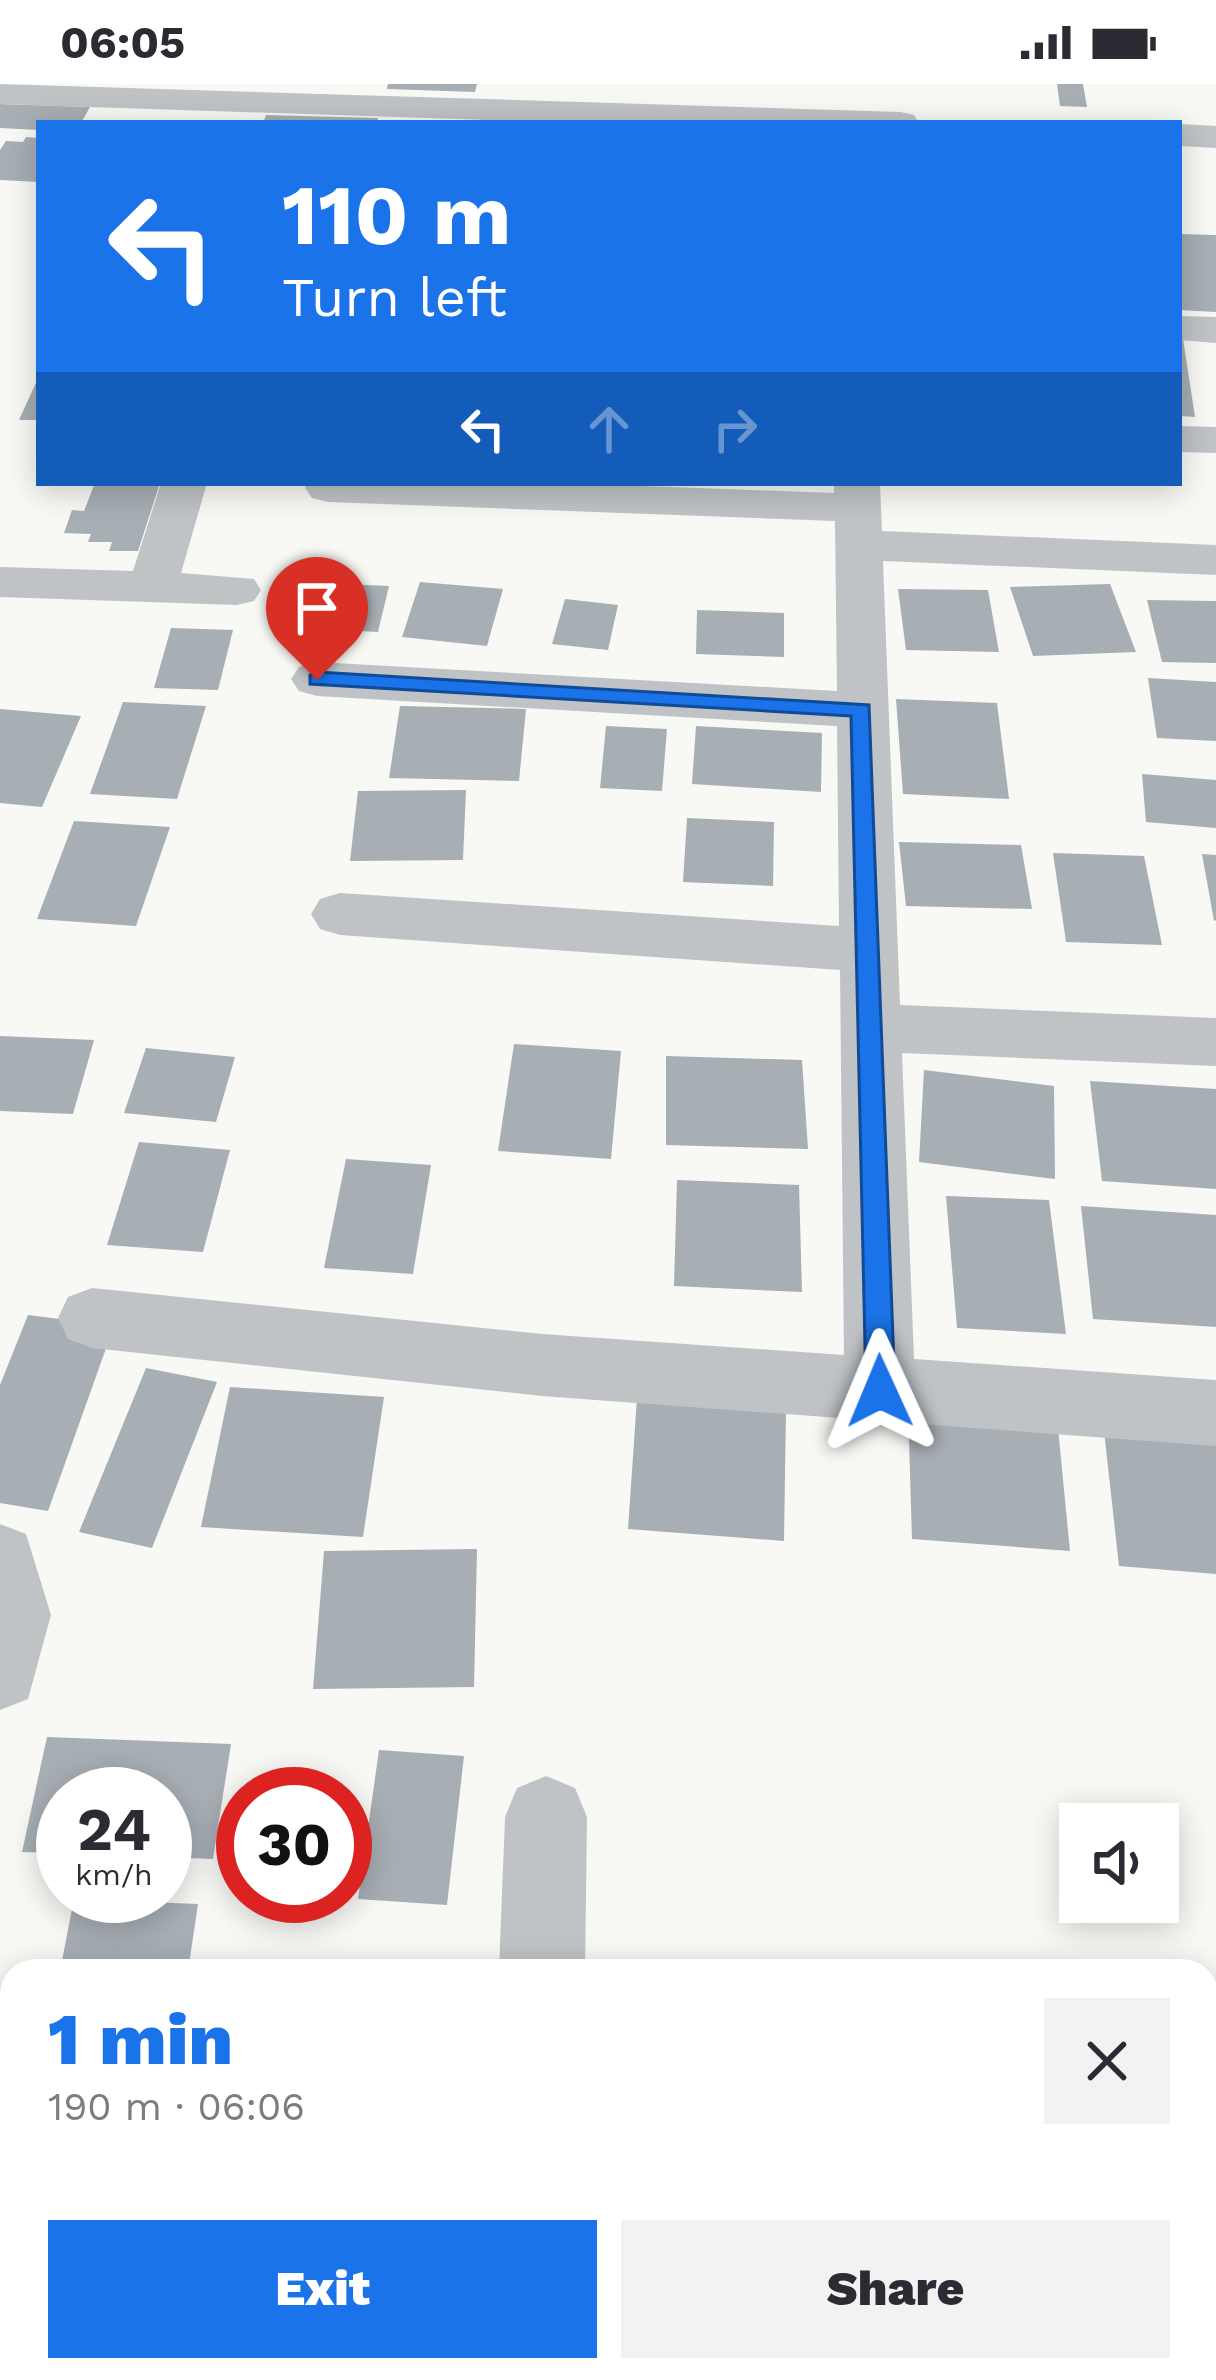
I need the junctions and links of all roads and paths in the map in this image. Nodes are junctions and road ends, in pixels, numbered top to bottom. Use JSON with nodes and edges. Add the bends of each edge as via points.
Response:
{"nodes":[{"id":1,"x":72,"y":90,"type":"edge"},
{"id":2,"x":0,"y":93,"type":"edge"},
{"id":3,"x":850,"y":109,"type":"edge"},
{"id":4,"x":890,"y":120,"type":"edge"},
{"id":5,"x":1182,"y":135,"type":"edge"},
{"id":6,"x":1216,"y":136,"type":"edge"},
{"id":7,"x":1182,"y":328,"type":"edge"},
{"id":8,"x":1216,"y":330,"type":"edge"},
{"id":9,"x":1182,"y":440,"type":"edge"},
{"id":10,"x":1216,"y":440,"type":"edge"},
{"id":11,"x":183,"y":486,"type":"edge"},
{"id":12,"x":328,"y":488,"type":"dead end"},
{"id":13,"x":858,"y":512,"type":"edge"},
{"id":14,"x":1216,"y":560,"type":"edge"},
{"id":15,"x":0,"y":582,"type":"edge"},
{"id":16,"x":152,"y":587,"type":"junction"},
{"id":17,"x":237,"y":590,"type":"dead end"},
{"id":18,"x":317,"y":680,"type":"dead end"},
{"id":19,"x":861,"y":710,"type":"junction"},
{"id":20,"x":340,"y":914,"type":"dead end"},
{"id":21,"x":869,"y":950,"type":"junction"},
{"id":22,"x":871,"y":1028,"type":"junction"},
{"id":23,"x":1216,"y":1042,"type":"edge"},
{"id":24,"x":92,"y":1318,"type":"dead end"},
{"id":25,"x":880,"y":1391,"type":"junction"},
{"id":26,"x":1216,"y":1413,"type":"edge"},
{"id":27,"x":0,"y":1560,"type":"edge"},
{"id":28,"x":0,"y":1671,"type":"edge"},
{"id":29,"x":546,"y":1816,"type":"dead end"},
{"id":30,"x":542,"y":1959,"type":"edge"}],
"edges":[{"from":1,"to":2,"type":"street"},
{"from":1,"to":3,"type":"street"},
{"from":3,"to":4,"type":"street"},
{"from":5,"to":6,"type":"street"},
{"from":7,"to":8,"type":"street"},
{"from":9,"to":10,"type":"street"},
{"from":11,"to":16,"type":"street"},
{"from":12,"to":13,"type":"street"},
{"from":13,"to":14,"type":"street"},
{"from":13,"to":19,"type":"street"},
{"from":15,"to":16,"type":"street"},
{"from":16,"to":17,"type":"street"},
{"from":18,"to":19,"type":"street"},
{"from":19,"to":21,"type":"street"},
{"from":20,"to":21,"type":"street"},
{"from":21,"to":22,"type":"street"},
{"from":22,"to":23,"type":"street"},
{"from":22,"to":25,"type":"street"},
{"from":24,"to":25,"type":"street"},
{"from":25,"to":26,"type":"street"},
{"from":27,"to":28,"type":"street","via":[[13,1616]]},
{"from":29,"to":30,"type":"street"}]}
